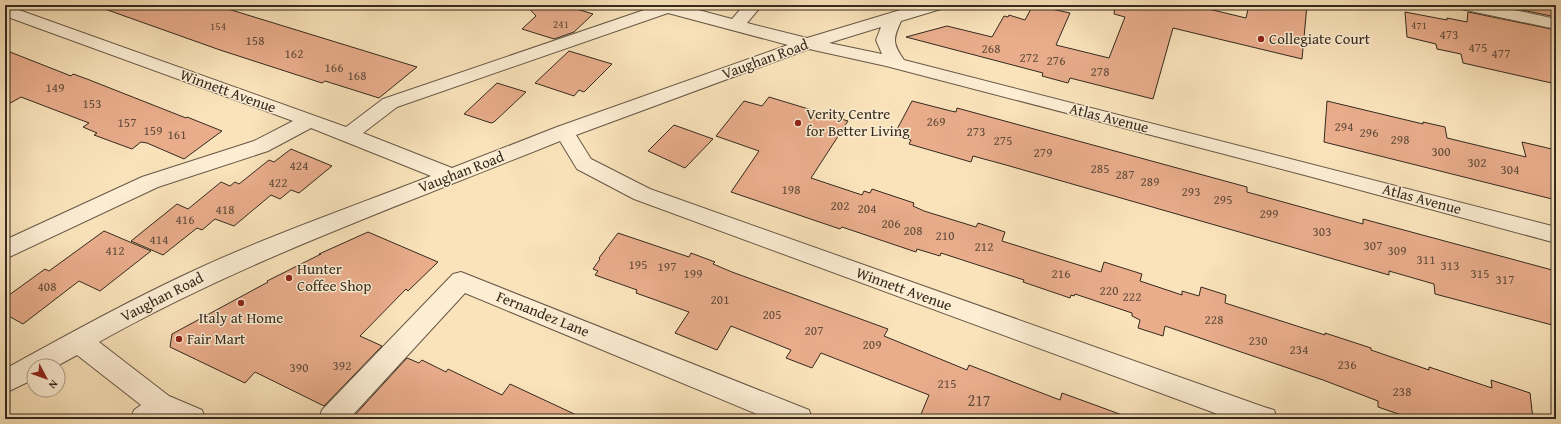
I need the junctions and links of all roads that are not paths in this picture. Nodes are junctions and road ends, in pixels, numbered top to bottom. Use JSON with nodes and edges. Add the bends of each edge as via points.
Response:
{"nodes":[{"id":1,"x":753,"y":5,"type":"edge"},
{"id":2,"x":934,"y":5,"type":"edge"},
{"id":3,"x":1467,"y":5,"type":"edge"},
{"id":4,"x":664,"y":6,"type":"edge"},
{"id":5,"x":5,"y":10,"type":"edge"},
{"id":6,"x":895,"y":16,"type":"junction"},
{"id":7,"x":1556,"y":24,"type":"edge"},
{"id":8,"x":736,"y":25,"type":"junction"},
{"id":9,"x":807,"y":44,"type":"junction"},
{"id":10,"x":897,"y":63,"type":"junction"},
{"id":11,"x":310,"y":120,"type":"junction"},
{"id":12,"x":564,"y":132,"type":"junction"},
{"id":13,"x":348,"y":135,"type":"junction"},
{"id":14,"x":450,"y":175,"type":"junction"},
{"id":15,"x":1556,"y":235,"type":"edge"},
{"id":16,"x":5,"y":250,"type":"edge"},
{"id":17,"x":78,"y":341,"type":"junction"},
{"id":18,"x":5,"y":382,"type":"edge"},
{"id":19,"x":152,"y":412,"type":"edge"},
{"id":20,"x":192,"y":419,"type":"edge"},
{"id":21,"x":332,"y":419,"type":"edge"},
{"id":22,"x":799,"y":419,"type":"edge"},
{"id":23,"x":1264,"y":419,"type":"edge"}],
"edges":[{"from":1,"to":8,"type":"street"},
{"from":2,"to":6,"type":"street","name":"Vaughan Road"},
{"from":3,"to":7,"type":"street"},
{"from":4,"to":8,"type":"street","name":"Atlas Avenue"},
{"from":4,"to":13,"type":"street","via":[[390,103]]},
{"from":5,"to":11,"type":"street","name":"Winnett Avenue"},
{"from":6,"to":9,"type":"street","name":"Vaughan Road"},
{"from":6,"to":10,"type":"street","via":[[884,42],[885,48]]},
{"from":8,"to":9,"type":"street","name":"Atlas Avenue"},
{"from":9,"to":10,"type":"street","name":"Atlas Avenue"},
{"from":9,"to":12,"type":"street","name":"Vaughan Road"},
{"from":10,"to":15,"type":"street","name":"Atlas Avenue"},
{"from":11,"to":13,"type":"street","name":"Winnett Avenue"},
{"from":11,"to":16,"type":"street","via":[[261,146],[150,182]]},
{"from":12,"to":14,"type":"street","name":"Vaughan Road"},
{"from":12,"to":23,"type":"street","name":"Winnett Avenue","via":[[584,164],[642,194]]},
{"from":13,"to":14,"type":"street","name":"Winnett Avenue"},
{"from":14,"to":17,"type":"street","name":"Vaughan Road","via":[[209,274],[136,309]]},
{"from":17,"to":18,"type":"street","name":"Vaughan Road"},
{"from":17,"to":19,"type":"street"},
{"from":19,"to":20,"type":"street"},
{"from":21,"to":22,"type":"street","name":"Fernandez Lane","via":[[461,281]]}]}
